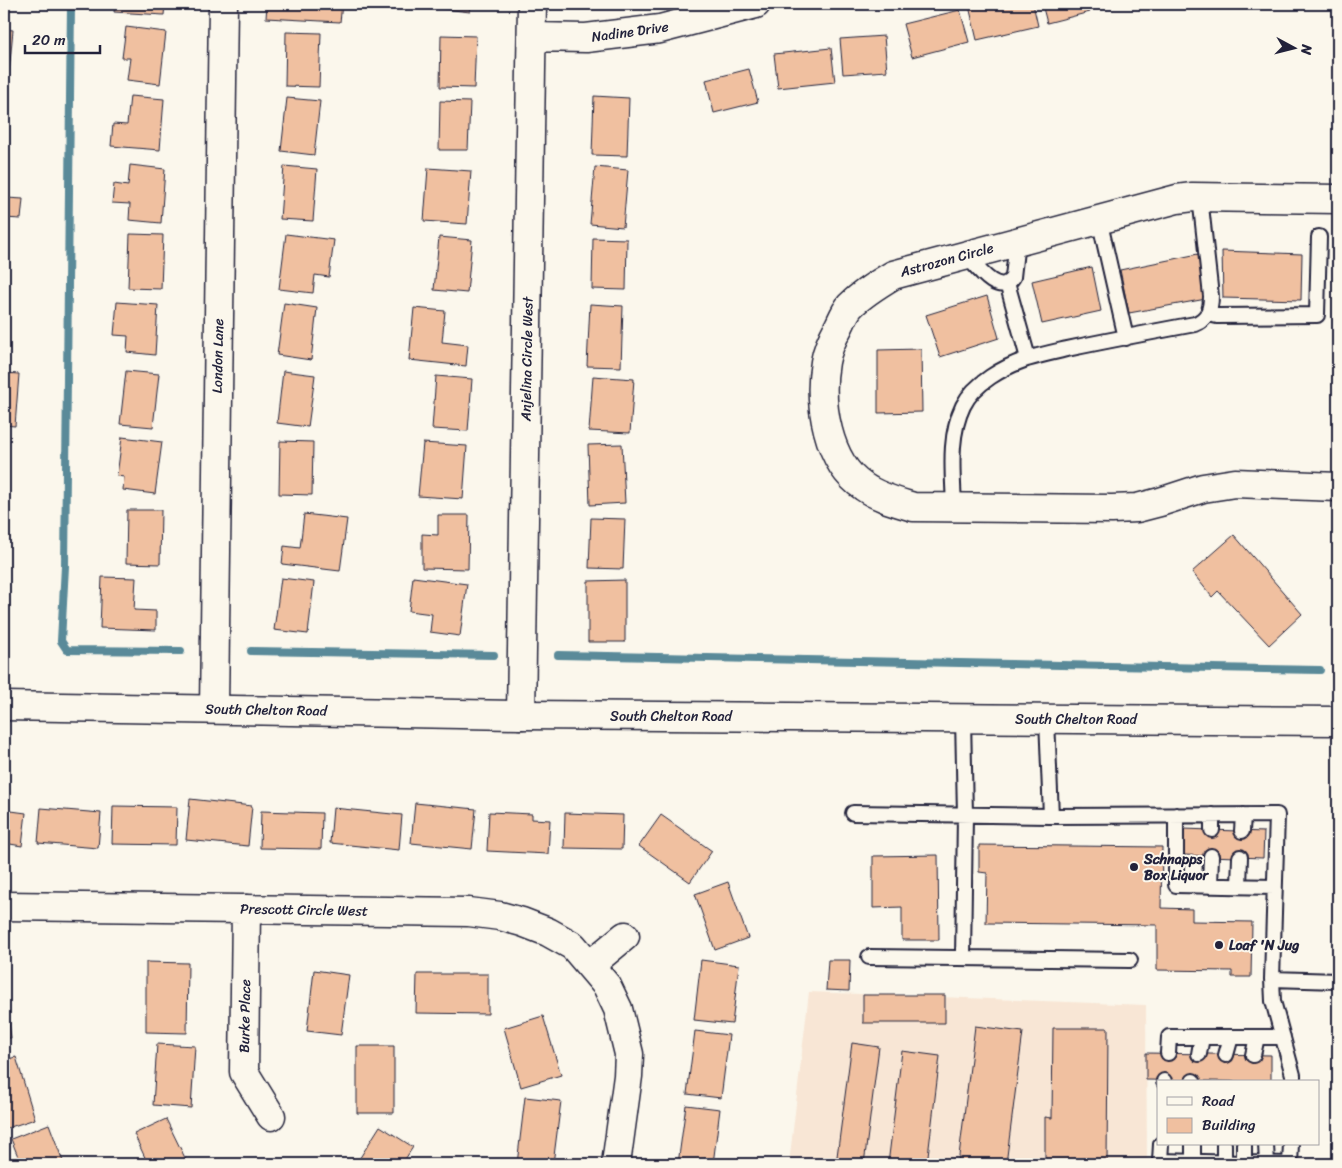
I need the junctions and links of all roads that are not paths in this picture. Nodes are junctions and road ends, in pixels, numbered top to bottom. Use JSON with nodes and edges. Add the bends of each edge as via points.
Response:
{"nodes":[{"id":1,"x":223,"y":4,"type":"edge"},
{"id":2,"x":532,"y":4,"type":"edge"},
{"id":3,"x":756,"y":4,"type":"edge"},
{"id":4,"x":532,"y":37,"type":"junction"},
{"id":5,"x":1200,"y":198,"type":"junction"},
{"id":6,"x":1338,"y":199,"type":"edge"},
{"id":7,"x":1099,"y":218,"type":"junction"},
{"id":8,"x":1319,"y":237,"type":"dead end"},
{"id":9,"x":1017,"y":241,"type":"junction"},
{"id":10,"x":966,"y":255,"type":"junction"},
{"id":11,"x":1007,"y":283,"type":"junction"},
{"id":12,"x":1208,"y":314,"type":"junction"},
{"id":13,"x":1126,"y":338,"type":"junction"},
{"id":14,"x":1028,"y":358,"type":"junction"},
{"id":15,"x":1338,"y":487,"type":"edge"},
{"id":16,"x":954,"y":507,"type":"junction"},
{"id":17,"x":4,"y":706,"type":"edge"},
{"id":18,"x":214,"y":709,"type":"junction"},
{"id":19,"x":521,"y":715,"type":"junction"},
{"id":20,"x":963,"y":718,"type":"junction"},
{"id":21,"x":1048,"y":719,"type":"junction"},
{"id":22,"x":1338,"y":721,"type":"edge"},
{"id":23,"x":853,"y":813,"type":"dead end"},
{"id":24,"x":965,"y":814,"type":"junction"},
{"id":25,"x":1176,"y":815,"type":"junction"},
{"id":26,"x":1212,"y":815,"type":"junction"},
{"id":27,"x":1243,"y":815,"type":"junction"},
{"id":28,"x":1052,"y":816,"type":"junction"},
{"id":29,"x":1212,"y":830,"type":"dead end"},
{"id":30,"x":1242,"y":831,"type":"dead end"},
{"id":31,"x":1211,"y":856,"type":"dead end"},
{"id":32,"x":1240,"y":857,"type":"dead end"},
{"id":33,"x":1210,"y":886,"type":"junction"},
{"id":34,"x":1239,"y":886,"type":"junction"},
{"id":35,"x":1274,"y":887,"type":"junction"},
{"id":36,"x":4,"y":906,"type":"edge"},
{"id":37,"x":246,"y":909,"type":"junction"},
{"id":38,"x":625,"y":936,"type":"dead end"},
{"id":39,"x":869,"y":957,"type":"dead end"},
{"id":40,"x":963,"y":958,"type":"junction"},
{"id":41,"x":1130,"y":960,"type":"dead end"},
{"id":42,"x":590,"y":965,"type":"junction"},
{"id":43,"x":1272,"y":978,"type":"junction"},
{"id":44,"x":1338,"y":981,"type":"edge"},
{"id":45,"x":1202,"y":1037,"type":"junction"},
{"id":46,"x":1231,"y":1037,"type":"junction"},
{"id":47,"x":1257,"y":1037,"type":"junction"},
{"id":48,"x":1282,"y":1037,"type":"junction"},
{"id":49,"x":1168,"y":1053,"type":"dead end"},
{"id":50,"x":1199,"y":1054,"type":"dead end"},
{"id":51,"x":1226,"y":1055,"type":"dead end"},
{"id":52,"x":1253,"y":1055,"type":"dead end"},
{"id":53,"x":1293,"y":1080,"type":"edge"},
{"id":54,"x":271,"y":1116,"type":"dead end"},
{"id":55,"x":1161,"y":1146,"type":"edge"},
{"id":56,"x":1193,"y":1146,"type":"edge"},
{"id":57,"x":1224,"y":1146,"type":"edge"},
{"id":58,"x":1244,"y":1146,"type":"edge"},
{"id":59,"x":1266,"y":1146,"type":"edge"},
{"id":60,"x":1291,"y":1146,"type":"edge"},
{"id":61,"x":1193,"y":1161,"type":"junction"},
{"id":62,"x":1224,"y":1162,"type":"junction"},
{"id":63,"x":1244,"y":1163,"type":"junction"},
{"id":64,"x":616,"y":1164,"type":"edge"},
{"id":65,"x":1267,"y":1164,"type":"edge"},
{"id":66,"x":1290,"y":1164,"type":"edge"}],
"edges":[{"from":1,"to":18,"type":"street","name":"London Lane"},
{"from":2,"to":4,"type":"street","name":"Anjelina Circle West"},
{"from":3,"to":4,"type":"street","name":"Nadine Drive","via":[[652,31],[586,38]]},
{"from":4,"to":19,"type":"street","name":"Anjelina Circle West"},
{"from":5,"to":6,"type":"street","name":"Astrozon Circle"},
{"from":5,"to":7,"type":"street","name":"Astrozon Circle","via":[[1177,198]]},
{"from":5,"to":12,"type":"lane","via":[[1211,296]]},
{"from":7,"to":9,"type":"street","name":"Astrozon Circle"},
{"from":7,"to":13,"type":"lane"},
{"from":8,"to":12,"type":"lane","via":[[1317,316]]},
{"from":9,"to":10,"type":"street","name":"Astrozon Circle"},
{"from":9,"to":11,"type":"lane","via":[[1013,277]]},
{"from":10,"to":11,"type":"lane","via":[[991,281]]},
{"from":10,"to":16,"type":"street","name":"Astrozon Circle","via":[[893,275],[848,308],[825,361],[823,392],[824,417],[831,442],[844,467],[863,487],[913,507]]},
{"from":11,"to":14,"type":"lane"},
{"from":12,"to":13,"type":"lane","via":[[1195,324]]},
{"from":13,"to":14,"type":"lane"},
{"from":14,"to":16,"type":"lane","via":[[984,383],[964,404],[955,433]]},
{"from":15,"to":16,"type":"street","name":"Astrozon Circle","via":[[1235,484],[1203,488],[1128,508]]},
{"from":17,"to":18,"type":"street","name":"South Chelton Road"},
{"from":18,"to":19,"type":"street","name":"South Chelton Road"},
{"from":19,"to":20,"type":"street","name":"South Chelton Road"},
{"from":20,"to":21,"type":"street","name":"South Chelton Road"},
{"from":20,"to":24,"type":"lane"},
{"from":21,"to":22,"type":"street","name":"South Chelton Road"},
{"from":21,"to":28,"type":"lane"},
{"from":23,"to":24,"type":"lane"},
{"from":24,"to":28,"type":"lane"},
{"from":24,"to":40,"type":"lane"},
{"from":25,"to":26,"type":"lane"},
{"from":25,"to":28,"type":"lane"},
{"from":25,"to":33,"type":"lane","via":[[1176,885]]},
{"from":26,"to":27,"type":"lane"},
{"from":26,"to":29,"type":"lane"},
{"from":27,"to":30,"type":"lane"},
{"from":27,"to":35,"type":"lane","via":[[1277,815]]},
{"from":31,"to":33,"type":"lane"},
{"from":32,"to":34,"type":"lane"},
{"from":33,"to":34,"type":"lane"},
{"from":34,"to":35,"type":"lane"},
{"from":35,"to":43,"type":"lane"},
{"from":36,"to":37,"type":"street","name":"Prescott Circle West"},
{"from":37,"to":42,"type":"street","name":"Prescott Circle West","via":[[470,912],[500,916],[548,932],[573,946]]},
{"from":37,"to":54,"type":"street","name":"Burke Place","via":[[244,1072]]},
{"from":38,"to":42,"type":"street"},
{"from":39,"to":40,"type":"lane"},
{"from":40,"to":41,"type":"lane"},
{"from":42,"to":64,"type":"street","name":"Prescott Circle West","via":[[607,986],[618,1009],[629,1054]]},
{"from":43,"to":44,"type":"lane"},
{"from":43,"to":48,"type":"lane","via":[[1273,1001]]},
{"from":45,"to":46,"type":"lane"},
{"from":45,"to":49,"type":"lane","via":[[1169,1037]]},
{"from":45,"to":50,"type":"lane"},
{"from":46,"to":47,"type":"lane"},
{"from":46,"to":51,"type":"lane"},
{"from":47,"to":48,"type":"lane"},
{"from":47,"to":52,"type":"lane"},
{"from":48,"to":53,"type":"lane"},
{"from":55,"to":61,"type":"lane","via":[[1160,1161]]},
{"from":56,"to":61,"type":"lane"},
{"from":57,"to":62,"type":"lane"},
{"from":58,"to":63,"type":"lane"},
{"from":59,"to":65,"type":"lane"},
{"from":60,"to":66,"type":"lane"},
{"from":61,"to":62,"type":"lane"},
{"from":62,"to":63,"type":"lane"},
{"from":63,"to":65,"type":"lane"},
{"from":65,"to":66,"type":"lane"}]}
